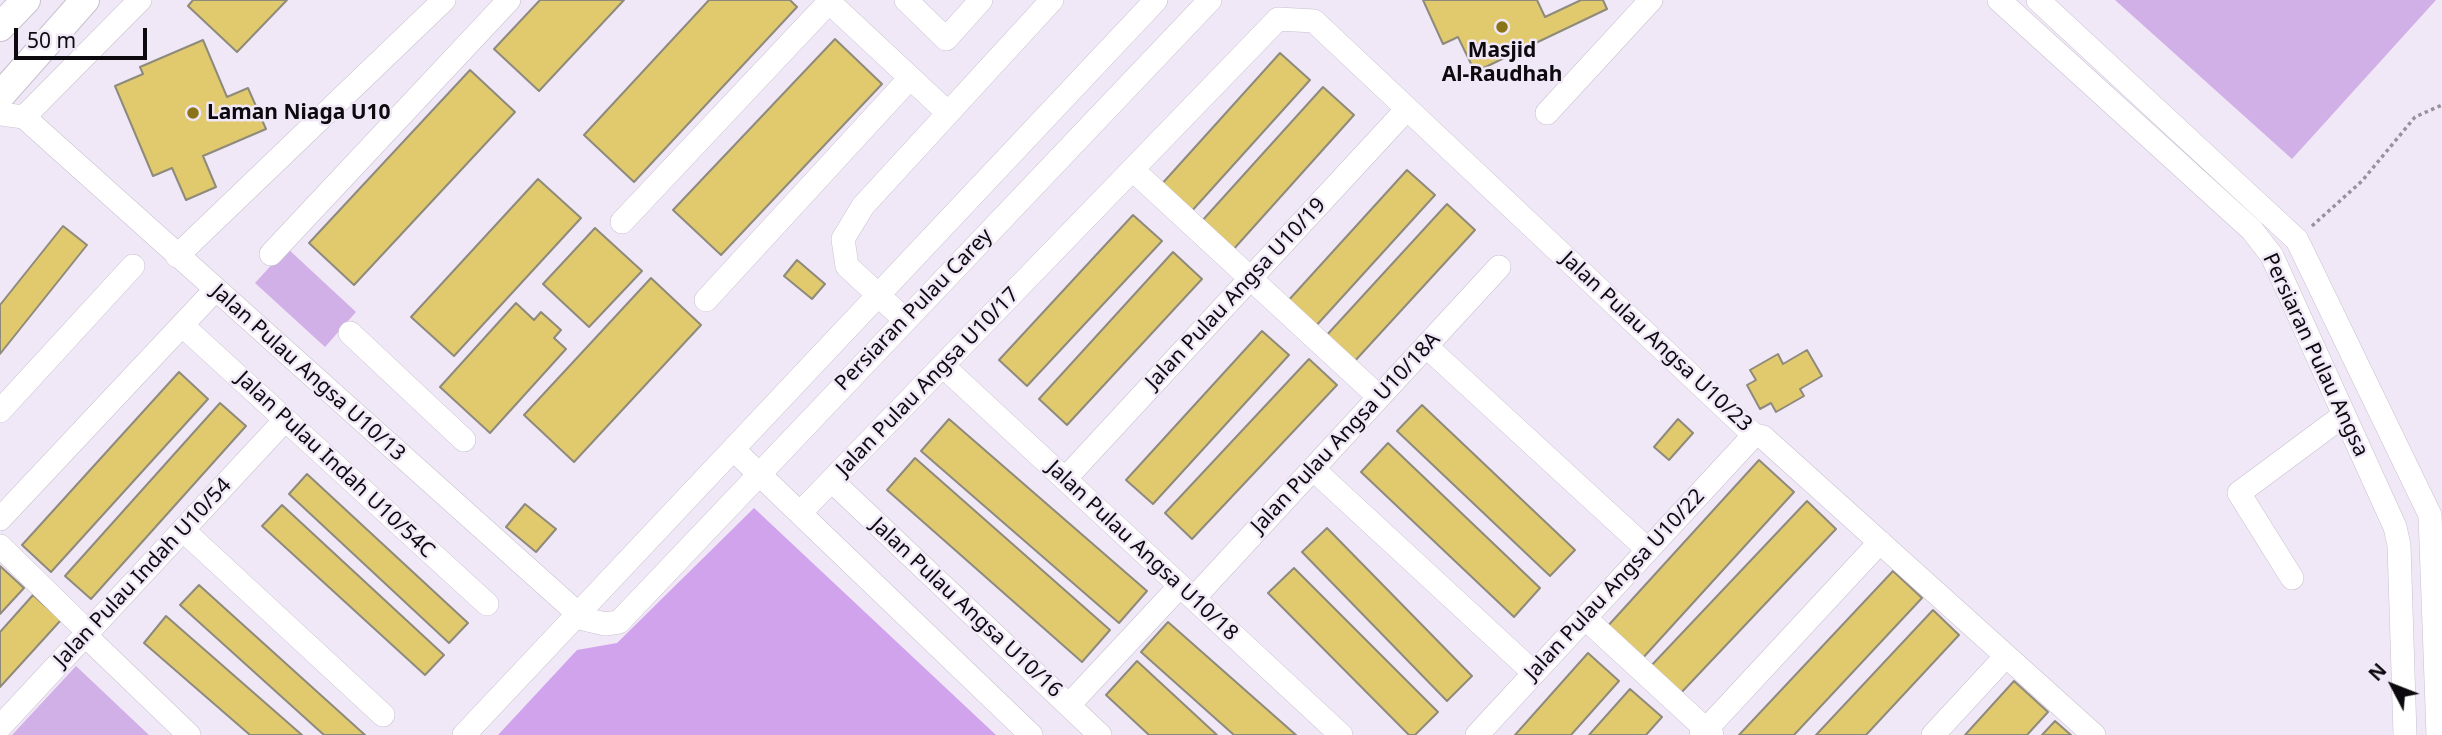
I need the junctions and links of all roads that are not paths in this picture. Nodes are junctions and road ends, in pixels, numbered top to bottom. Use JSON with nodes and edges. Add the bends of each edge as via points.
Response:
{"nodes":[{"id":1,"x":26,"y":0,"type":"edge"},
{"id":2,"x":83,"y":0,"type":"edge"},
{"id":3,"x":140,"y":0,"type":"edge"},
{"id":4,"x":444,"y":0,"type":"edge"},
{"id":5,"x":509,"y":0,"type":"edge"},
{"id":6,"x":906,"y":0,"type":"edge"},
{"id":7,"x":981,"y":0,"type":"edge"},
{"id":8,"x":1156,"y":0,"type":"edge"},
{"id":9,"x":1651,"y":0,"type":"edge"},
{"id":10,"x":1999,"y":0,"type":"edge"},
{"id":11,"x":2038,"y":0,"type":"edge"},
{"id":12,"x":828,"y":1,"type":"edge"},
{"id":13,"x":1044,"y":3,"type":"edge"},
{"id":14,"x":1202,"y":3,"type":"edge"},
{"id":15,"x":1278,"y":19,"type":"joint"},
{"id":16,"x":0,"y":27,"type":"edge"},
{"id":17,"x":0,"y":75,"type":"edge"},
{"id":18,"x":910,"y":78,"type":"junction"},
{"id":19,"x":0,"y":96,"type":"edge"},
{"id":20,"x":1408,"y":109,"type":"junction"},
{"id":21,"x":947,"y":112,"type":"junction"},
{"id":22,"x":1547,"y":113,"type":"dead end"},
{"id":23,"x":0,"y":114,"type":"edge"},
{"id":24,"x":24,"y":117,"type":"junction"},
{"id":25,"x":1133,"y":170,"type":"junction"},
{"id":26,"x":622,"y":222,"type":"dead end"},
{"id":27,"x":2297,"y":240,"type":"junction"},
{"id":28,"x":271,"y":254,"type":"dead end"},
{"id":29,"x":177,"y":256,"type":"junction"},
{"id":30,"x":2272,"y":256,"type":"junction"},
{"id":31,"x":133,"y":266,"type":"dead end"},
{"id":32,"x":1499,"y":267,"type":"dead end"},
{"id":33,"x":1251,"y":279,"type":"junction"},
{"id":34,"x":215,"y":290,"type":"junction"},
{"id":35,"x":878,"y":295,"type":"junction"},
{"id":36,"x":706,"y":300,"type":"dead end"},
{"id":37,"x":904,"y":319,"type":"junction"},
{"id":38,"x":183,"y":326,"type":"junction"},
{"id":39,"x":350,"y":333,"type":"dead end"},
{"id":40,"x":1426,"y":346,"type":"junction"},
{"id":41,"x":943,"y":366,"type":"junction"},
{"id":42,"x":1379,"y":397,"type":"junction"},
{"id":43,"x":0,"y":411,"type":"edge"},
{"id":44,"x":2344,"y":415,"type":"junction"},
{"id":45,"x":285,"y":420,"type":"junction"},
{"id":46,"x":1754,"y":435,"type":"junction"},
{"id":47,"x":464,"y":440,"type":"dead end"},
{"id":48,"x":734,"y":450,"type":"junction"},
{"id":49,"x":1313,"y":469,"type":"junction"},
{"id":50,"x":758,"y":473,"type":"junction"},
{"id":51,"x":1065,"y":479,"type":"junction"},
{"id":52,"x":832,"y":481,"type":"junction"},
{"id":53,"x":800,"y":513,"type":"junction"},
{"id":54,"x":0,"y":519,"type":"edge"},
{"id":55,"x":183,"y":530,"type":"junction"},
{"id":56,"x":1880,"y":542,"type":"junction"},
{"id":57,"x":0,"y":546,"type":"edge"},
{"id":58,"x":1648,"y":550,"type":"junction"},
{"id":59,"x":2292,"y":578,"type":"dead end"},
{"id":60,"x":1187,"y":592,"type":"junction"},
{"id":61,"x":486,"y":604,"type":"dead end"},
{"id":62,"x":578,"y":614,"type":"junction"},
{"id":63,"x":1585,"y":618,"type":"junction"},
{"id":64,"x":619,"y":622,"type":"joint"},
{"id":65,"x":87,"y":634,"type":"junction"},
{"id":66,"x":2006,"y":656,"type":"junction"},
{"id":67,"x":1534,"y":673,"type":"junction"},
{"id":68,"x":1069,"y":705,"type":"junction"},
{"id":69,"x":383,"y":715,"type":"dead end"},
{"id":70,"x":0,"y":727,"type":"edge"},
{"id":71,"x":1707,"y":733,"type":"edge"},
{"id":72,"x":188,"y":735,"type":"edge"},
{"id":73,"x":464,"y":735,"type":"edge"},
{"id":74,"x":1031,"y":735,"type":"edge"},
{"id":75,"x":1100,"y":735,"type":"edge"},
{"id":76,"x":1341,"y":735,"type":"edge"},
{"id":77,"x":1477,"y":735,"type":"edge"},
{"id":78,"x":1933,"y":735,"type":"edge"},
{"id":79,"x":2094,"y":735,"type":"edge"},
{"id":80,"x":2405,"y":735,"type":"edge"},
{"id":81,"x":2438,"y":735,"type":"edge"}],
"edges":[{"from":1,"to":16,"type":"main road"},
{"from":2,"to":17,"type":"main road"},
{"from":2,"to":19,"type":"main road"},
{"from":3,"to":24,"type":"street"},
{"from":4,"to":29,"type":"street"},
{"from":5,"to":28,"type":"street"},
{"from":6,"to":7,"type":"street","via":[[946,38]]},
{"from":8,"to":35,"type":"street","name":"Persiaran Pulau Carey"},
{"from":9,"to":22,"type":"street"},
{"from":10,"to":30,"type":"street","name":"Persiaran Pulau Angsa","via":[[2252,230]]},
{"from":11,"to":27,"type":"street","name":"Persiaran Pulau Angsa"},
{"from":12,"to":18,"type":"street"},
{"from":12,"to":26,"type":"street"},
{"from":13,"to":21,"type":"street"},
{"from":14,"to":37,"type":"street","name":"Persiaran Pulau Carey"},
{"from":15,"to":20,"type":"street","name":"Jalan Pulau Angsa U10/23","via":[[1314,21]]},
{"from":15,"to":25,"type":"street","name":"Jalan Pulau Angsa U10/17"},
{"from":18,"to":21,"type":"street"},
{"from":18,"to":36,"type":"street"},
{"from":20,"to":33,"type":"street","name":"Jalan Pulau Angsa U10/19"},
{"from":20,"to":46,"type":"street","name":"Jalan Pulau Angsa U10/23"},
{"from":21,"to":35,"type":"street","via":[[863,206],[843,239],[847,266]]},
{"from":23,"to":24,"type":"street"},
{"from":24,"to":29,"type":"street","name":"Jalan Pulau Angsa U10/13"},
{"from":25,"to":33,"type":"street"},
{"from":25,"to":41,"type":"street","name":"Jalan Pulau Angsa U10/17"},
{"from":27,"to":30,"type":"street"},
{"from":27,"to":81,"type":"street","name":"Persiaran Pulau Angsa","via":[[2430,515]]},
{"from":29,"to":34,"type":"street","name":"Jalan Pulau Angsa U10/13"},
{"from":30,"to":44,"type":"street","name":"Persiaran Pulau Angsa"},
{"from":31,"to":43,"type":"street"},
{"from":32,"to":40,"type":"street","name":"Jalan Pulau Angsa U10/18A"},
{"from":33,"to":42,"type":"street"},
{"from":33,"to":51,"type":"street","name":"Jalan Pulau Angsa U10/19"},
{"from":34,"to":38,"type":"street"},
{"from":34,"to":62,"type":"street","name":"Jalan Pulau Angsa U10/13"},
{"from":35,"to":37,"type":"street"},
{"from":35,"to":48,"type":"street","name":"Persiaran Pulau Carey"},
{"from":37,"to":50,"type":"street","name":"Persiaran Pulau Carey"},
{"from":38,"to":45,"type":"street","name":"Jalan Pulau Indah U10/54C"},
{"from":38,"to":54,"type":"street"},
{"from":39,"to":47,"type":"street"},
{"from":40,"to":42,"type":"street","name":"Jalan Pulau Angsa U10/18A"},
{"from":40,"to":58,"type":"street"},
{"from":41,"to":51,"type":"street","name":"Jalan Pulau Angsa U10/18"},
{"from":41,"to":52,"type":"street","name":"Jalan Pulau Angsa U10/17"},
{"from":42,"to":49,"type":"street","name":"Jalan Pulau Angsa U10/18A"},
{"from":44,"to":59,"type":"street","via":[[2239,493]]},
{"from":44,"to":80,"type":"street","name":"Persiaran Pulau Angsa","via":[[2399,545]]},
{"from":45,"to":55,"type":"street","name":"Jalan Pulau Indah U10/54"},
{"from":45,"to":61,"type":"street","name":"Jalan Pulau Indah U10/54C"},
{"from":46,"to":56,"type":"street","name":"Jalan Pulau Angsa U10/23","via":[[1763,437]]},
{"from":46,"to":58,"type":"street","name":"Jalan Pulau Angsa U10/22"},
{"from":48,"to":50,"type":"street"},
{"from":48,"to":62,"type":"street","name":"Persiaran Pulau Carey"},
{"from":49,"to":60,"type":"street","name":"Jalan Pulau Angsa U10/18A"},
{"from":49,"to":67,"type":"street"},
{"from":50,"to":53,"type":"street"},
{"from":50,"to":64,"type":"street","name":"Persiaran Pulau Carey"},
{"from":51,"to":60,"type":"street","name":"Jalan Pulau Angsa U10/18"},
{"from":52,"to":53,"type":"street","name":"Jalan Pulau Angsa U10/17"},
{"from":52,"to":68,"type":"street","name":"Jalan Pulau Angsa U10/16"},
{"from":53,"to":74,"type":"street"},
{"from":55,"to":65,"type":"street","name":"Jalan Pulau Indah U10/54"},
{"from":55,"to":69,"type":"street"},
{"from":56,"to":66,"type":"street","name":"Jalan Pulau Angsa U10/23"},
{"from":56,"to":71,"type":"street"},
{"from":57,"to":65,"type":"street"},
{"from":58,"to":63,"type":"street","name":"Jalan Pulau Angsa U10/22"},
{"from":60,"to":68,"type":"street","name":"Jalan Pulau Angsa U10/18A"},
{"from":60,"to":76,"type":"street","name":"Jalan Pulau Angsa U10/18"},
{"from":62,"to":64,"type":"street","name":"Jalan Pulau Angsa U10/13","via":[[605,624]]},
{"from":62,"to":73,"type":"street","name":"Persiaran Pulau Carey"},
{"from":63,"to":67,"type":"street","name":"Jalan Pulau Angsa U10/22"},
{"from":63,"to":71,"type":"street"},
{"from":65,"to":70,"type":"street","name":"Jalan Pulau Indah U10/54"},
{"from":65,"to":72,"type":"street"},
{"from":66,"to":78,"type":"street"},
{"from":66,"to":79,"type":"street","name":"Jalan Pulau Angsa U10/23"},
{"from":67,"to":77,"type":"street","name":"Jalan Pulau Angsa U10/22"},
{"from":68,"to":75,"type":"street","name":"Jalan Pulau Angsa U10/16"}]}
